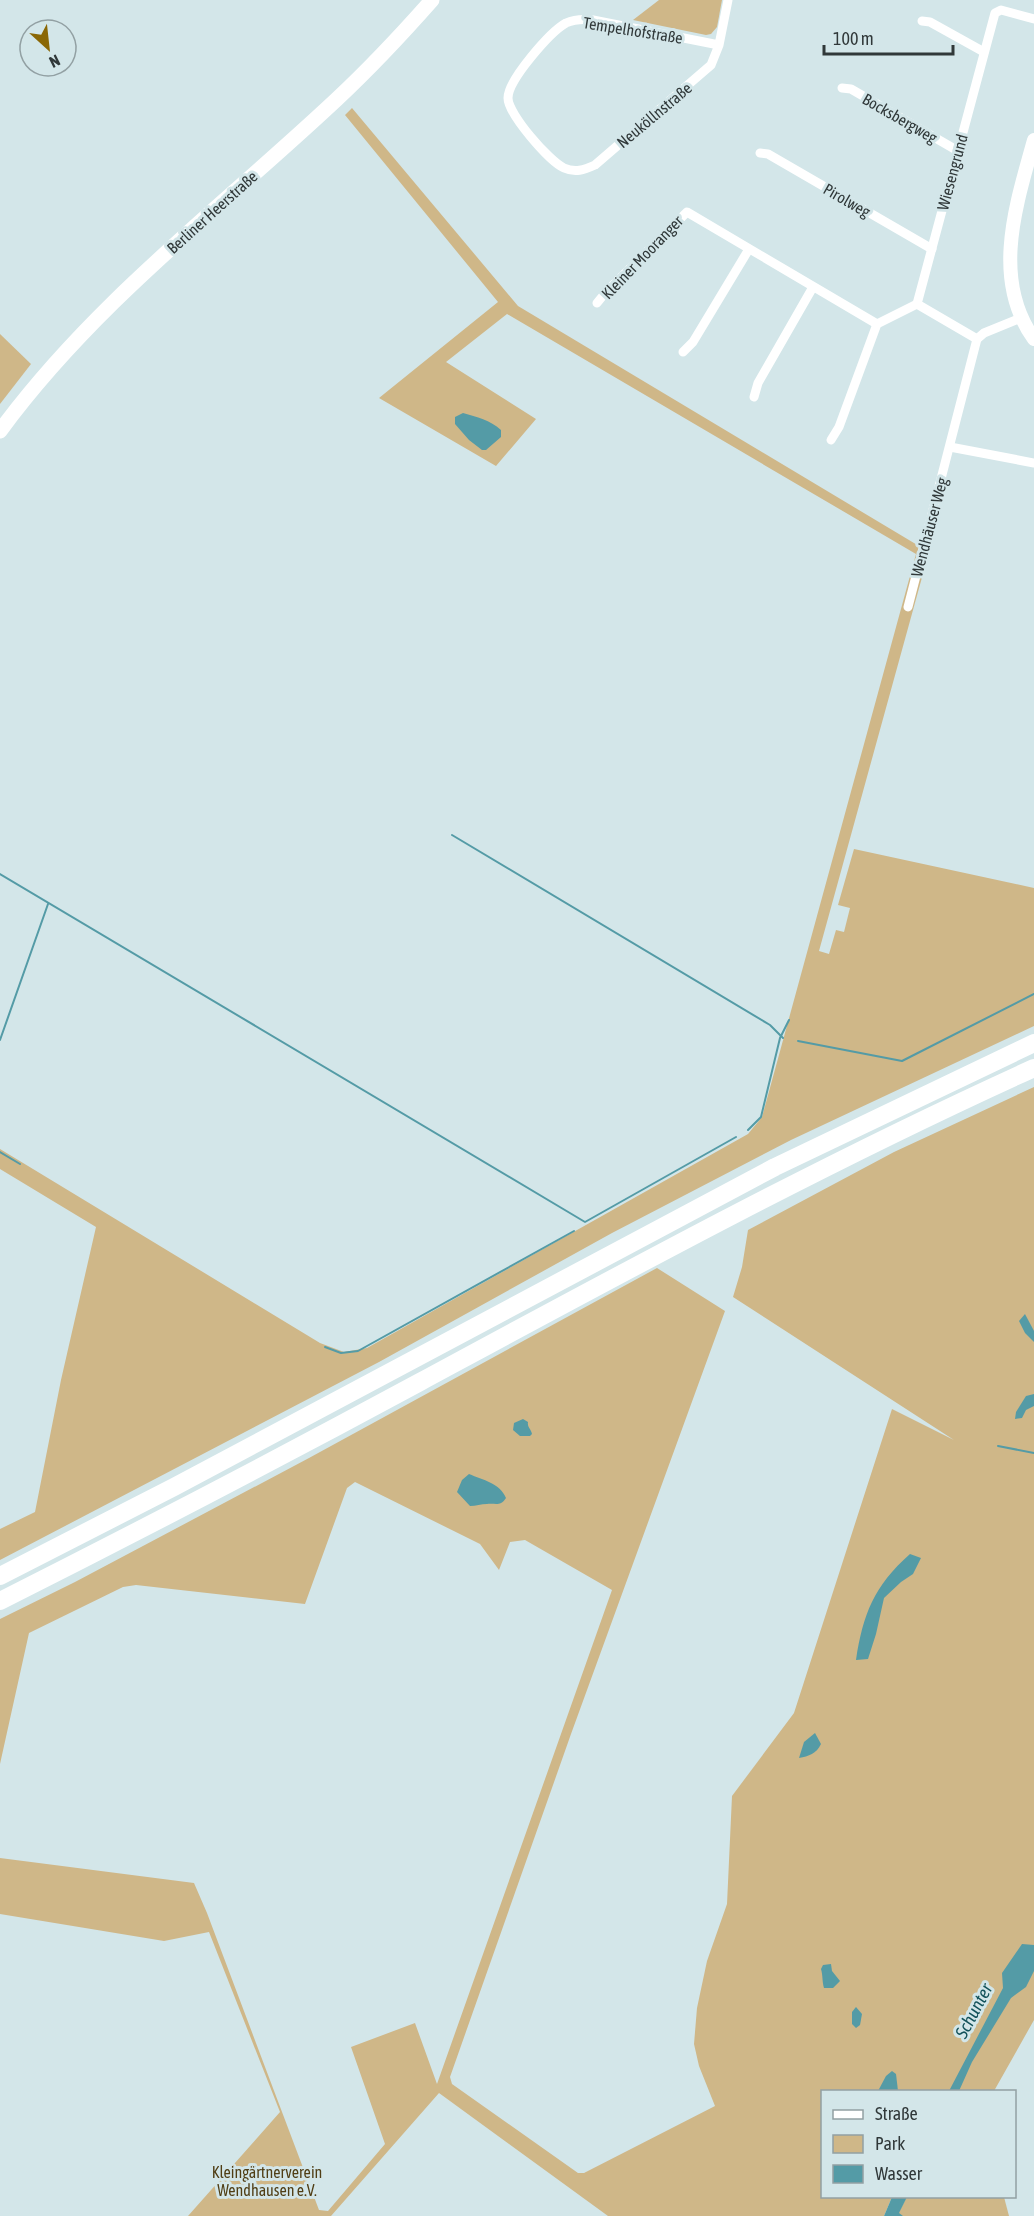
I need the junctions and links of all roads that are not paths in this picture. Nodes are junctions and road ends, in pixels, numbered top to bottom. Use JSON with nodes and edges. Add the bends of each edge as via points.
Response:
{"nodes":[{"id":1,"x":432,"y":0,"type":"edge"},
{"id":2,"x":728,"y":0,"type":"edge"},
{"id":3,"x":1034,"y":19,"type":"edge"},
{"id":4,"x":922,"y":21,"type":"dead end"},
{"id":5,"x":719,"y":45,"type":"junction"},
{"id":6,"x":984,"y":52,"type":"junction"},
{"id":7,"x":842,"y":88,"type":"dead end"},
{"id":8,"x":1034,"y":140,"type":"edge"},
{"id":9,"x":958,"y":151,"type":"junction"},
{"id":10,"x":760,"y":153,"type":"dead end"},
{"id":11,"x":575,"y":171,"type":"joint"},
{"id":12,"x":749,"y":249,"type":"junction"},
{"id":13,"x":932,"y":249,"type":"junction"},
{"id":14,"x":813,"y":287,"type":"junction"},
{"id":15,"x":597,"y":303,"type":"dead end"},
{"id":16,"x":916,"y":304,"type":"junction"},
{"id":17,"x":1021,"y":318,"type":"junction"},
{"id":18,"x":877,"y":324,"type":"junction"},
{"id":19,"x":977,"y":339,"type":"junction"},
{"id":20,"x":1034,"y":339,"type":"edge"},
{"id":21,"x":683,"y":352,"type":"dead end"},
{"id":22,"x":754,"y":396,"type":"dead end"},
{"id":23,"x":0,"y":431,"type":"edge"},
{"id":24,"x":831,"y":440,"type":"dead end"},
{"id":25,"x":950,"y":447,"type":"junction"},
{"id":26,"x":1034,"y":463,"type":"edge"},
{"id":27,"x":908,"y":607,"type":"dead end"},
{"id":28,"x":1034,"y":1043,"type":"edge"},
{"id":29,"x":1034,"y":1068,"type":"edge"},
{"id":30,"x":3,"y":1573,"type":"edge"},
{"id":31,"x":0,"y":1601,"type":"edge"}],
"edges":[{"from":1,"to":23,"type":"main road","name":"Berliner Heerstraße","via":[[339,98],[112,303],[51,367]]},
{"from":2,"to":5,"type":"street","name":"Neuköllnstraße"},
{"from":3,"to":6,"type":"street","name":"Wiesengrund","via":[[998,10]]},
{"from":4,"to":6,"type":"street"},
{"from":5,"to":11,"type":"street","name":"Neuköllnstraße","via":[[711,65],[698,79],[595,165]]},
{"from":5,"to":11,"type":"street","name":"Tempelhofstraße","via":[[585,19],[559,28],[514,80],[508,103],[547,155]]},
{"from":6,"to":9,"type":"street","name":"Wiesengrund"},
{"from":7,"to":9,"type":"street","name":"Bocksbergweg"},
{"from":8,"to":17,"type":"street","via":[[1014,216],[1010,248]]},
{"from":9,"to":13,"type":"street","name":"Wiesengrund"},
{"from":10,"to":13,"type":"street","name":"Pirolweg","via":[[768,154]]},
{"from":12,"to":14,"type":"street","name":"Kleiner Mooranger"},
{"from":12,"to":15,"type":"street","name":"Kleiner Mooranger","via":[[687,212]]},
{"from":12,"to":21,"type":"street","via":[[693,342]]},
{"from":13,"to":16,"type":"street","name":"Wiesengrund"},
{"from":14,"to":18,"type":"street","name":"Kleiner Mooranger"},
{"from":14,"to":22,"type":"street"},
{"from":16,"to":18,"type":"street"},
{"from":16,"to":19,"type":"street"},
{"from":17,"to":19,"type":"street"},
{"from":17,"to":20,"type":"street"},
{"from":18,"to":24,"type":"street"},
{"from":19,"to":25,"type":"street","name":"Wendhäuser Weg"},
{"from":25,"to":26,"type":"street"},
{"from":25,"to":27,"type":"street","name":"Wendhäuser Weg"},
{"from":28,"to":30,"type":"highway","via":[[712,1199],[204,1472]]},
{"from":29,"to":31,"type":"highway","via":[[761,1199],[125,1539]]}]}
